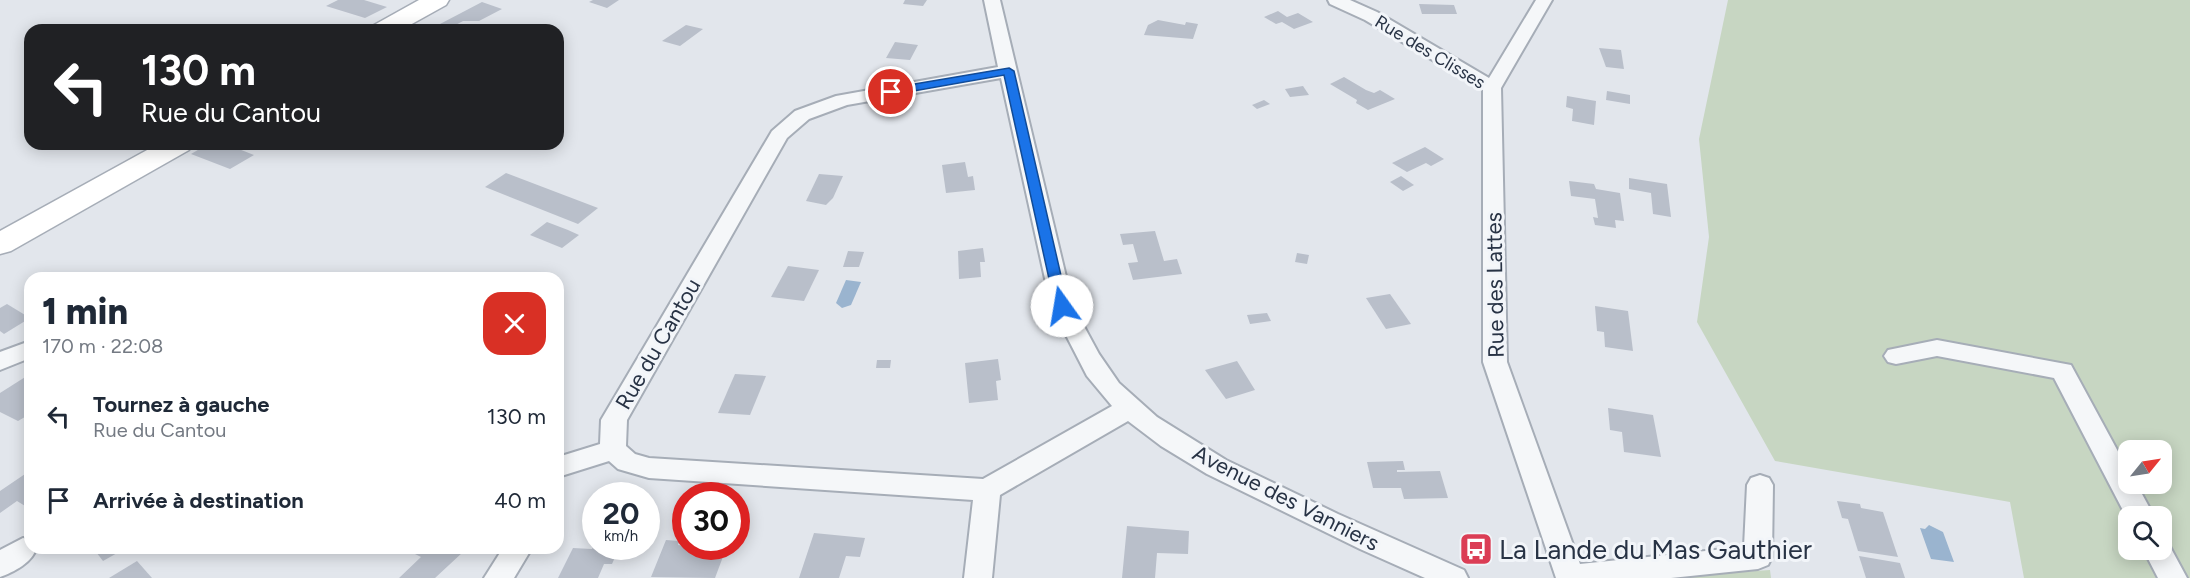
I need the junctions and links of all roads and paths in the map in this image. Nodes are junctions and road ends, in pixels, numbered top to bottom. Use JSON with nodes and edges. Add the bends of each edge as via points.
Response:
{"nodes":[{"id":1,"x":437,"y":0,"type":"edge"},
{"id":2,"x":992,"y":0,"type":"edge"},
{"id":3,"x":1336,"y":0,"type":"edge"},
{"id":4,"x":1544,"y":0,"type":"edge"},
{"id":5,"x":394,"y":24,"type":"edge"},
{"id":6,"x":1009,"y":71,"type":"junction"},
{"id":7,"x":1492,"y":88,"type":"junction"},
{"id":8,"x":168,"y":150,"type":"edge"},
{"id":9,"x":0,"y":244,"type":"edge"},
{"id":10,"x":24,"y":351,"type":"edge"},
{"id":11,"x":1896,"y":356,"type":"dead end"},
{"id":12,"x":0,"y":361,"type":"edge"},
{"id":13,"x":1131,"y":407,"type":"junction"},
{"id":14,"x":613,"y":450,"type":"junction"},
{"id":15,"x":564,"y":471,"type":"edge"},
{"id":16,"x":1760,"y":485,"type":"dead end"},
{"id":17,"x":987,"y":490,"type":"junction"},
{"id":18,"x":2135,"y":506,"type":"edge"},
{"id":19,"x":22,"y":549,"type":"dead end"},
{"id":20,"x":514,"y":554,"type":"edge"},
{"id":21,"x":2163,"y":560,"type":"edge"},
{"id":22,"x":0,"y":566,"type":"edge"},
{"id":23,"x":1758,"y":568,"type":"edge"},
{"id":24,"x":1570,"y":577,"type":"edge"},
{"id":25,"x":498,"y":578,"type":"edge"},
{"id":26,"x":978,"y":578,"type":"edge"},
{"id":27,"x":1454,"y":578,"type":"edge"},
{"id":28,"x":2173,"y":578,"type":"edge"}],
"edges":[{"from":1,"to":5,"type":"main road"},
{"from":2,"to":6,"type":"street","name":"Avenue des Vanniers"},
{"from":3,"to":7,"type":"street","name":"Rue des Clisses","via":[[1371,16]]},
{"from":4,"to":7,"type":"street"},
{"from":6,"to":13,"type":"street","name":"Avenue des Vanniers","via":[[1062,306],[1083,349],[1110,389]]},
{"from":6,"to":14,"type":"street","name":"Rue du Cantou","via":[[843,100],[802,115],[779,135],[614,420]]},
{"from":7,"to":24,"type":"street","name":"Rue des Lattes","via":[[1495,362]]},
{"from":8,"to":9,"type":"main road"},
{"from":10,"to":12,"type":"street"},
{"from":11,"to":18,"type":"street","via":[[1937,348],[2062,371]]},
{"from":13,"to":17,"type":"street"},
{"from":13,"to":27,"type":"street","name":"Avenue des Vanniers","via":[[1158,431],[1223,472]]},
{"from":14,"to":15,"type":"street"},
{"from":14,"to":17,"type":"street","via":[[627,462],[649,468]]},
{"from":16,"to":23,"type":"street"},
{"from":17,"to":26,"type":"street"},
{"from":19,"to":22,"type":"street"},
{"from":20,"to":25,"type":"street"},
{"from":21,"to":28,"type":"street"},
{"from":23,"to":24,"type":"street"}]}
